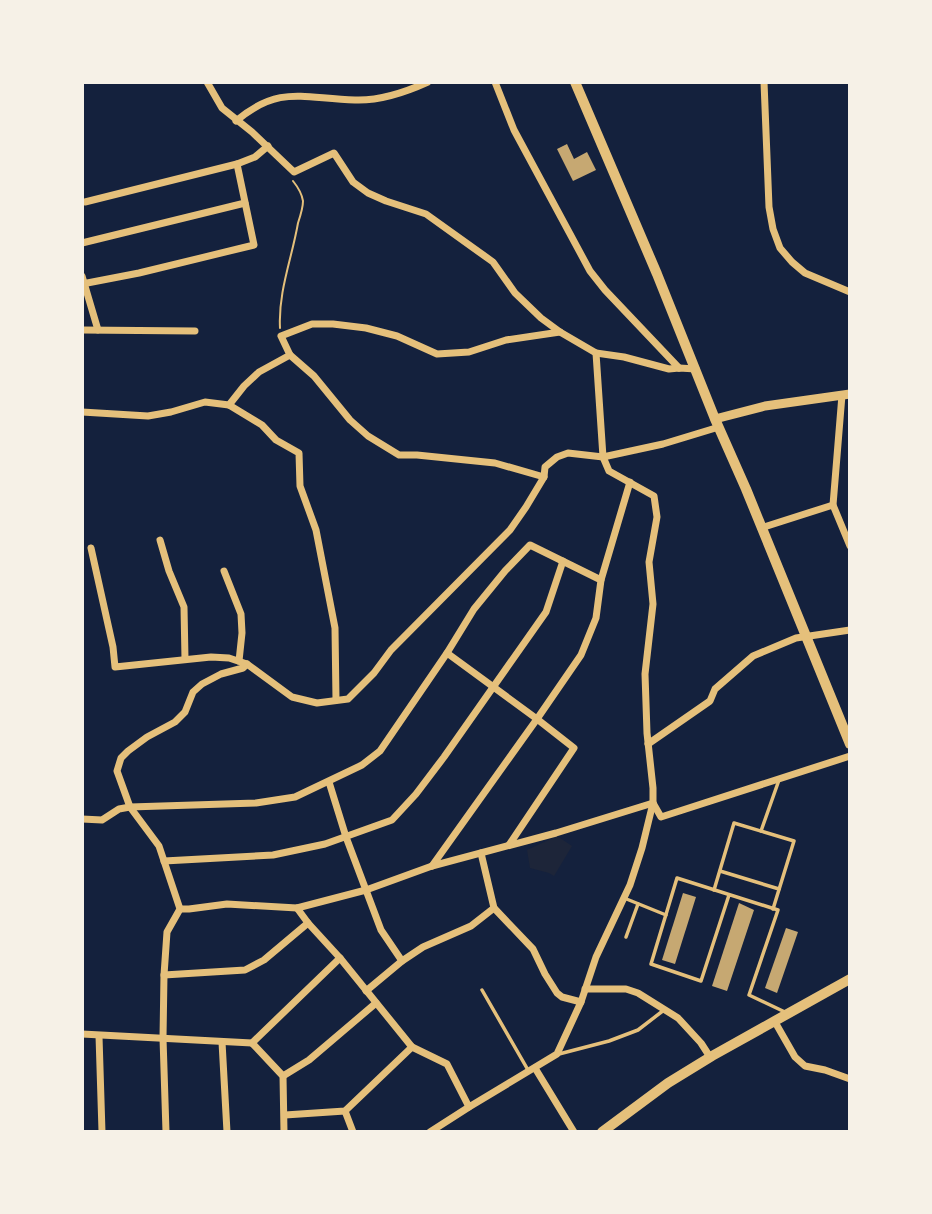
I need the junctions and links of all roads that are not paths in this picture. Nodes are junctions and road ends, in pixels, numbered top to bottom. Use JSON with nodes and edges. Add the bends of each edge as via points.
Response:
{"nodes":[{"id":1,"x":207,"y":82,"type":"edge"},
{"id":2,"x":429,"y":82,"type":"edge"},
{"id":3,"x":495,"y":82,"type":"edge"},
{"id":4,"x":575,"y":82,"type":"edge"},
{"id":5,"x":764,"y":82,"type":"edge"},
{"id":6,"x":236,"y":121,"type":"junction"},
{"id":7,"x":268,"y":146,"type":"junction"},
{"id":8,"x":237,"y":164,"type":"junction"},
{"id":9,"x":85,"y":202,"type":"dead end"},
{"id":10,"x":245,"y":203,"type":"junction"},
{"id":11,"x":82,"y":243,"type":"edge"},
{"id":12,"x":83,"y":281,"type":"edge"},
{"id":13,"x":850,"y":292,"type":"edge"},
{"id":14,"x":82,"y":330,"type":"edge"},
{"id":15,"x":97,"y":330,"type":"junction"},
{"id":16,"x":195,"y":331,"type":"dead end"},
{"id":17,"x":560,"y":332,"type":"junction"},
{"id":18,"x":596,"y":353,"type":"junction"},
{"id":19,"x":290,"y":355,"type":"junction"},
{"id":20,"x":679,"y":368,"type":"junction"},
{"id":21,"x":695,"y":369,"type":"junction"},
{"id":22,"x":846,"y":395,"type":"edge"},
{"id":23,"x":229,"y":405,"type":"junction"},
{"id":24,"x":82,"y":412,"type":"edge"},
{"id":25,"x":717,"y":423,"type":"junction"},
{"id":26,"x":603,"y":457,"type":"junction"},
{"id":27,"x":544,"y":477,"type":"junction"},
{"id":28,"x":630,"y":482,"type":"junction"},
{"id":29,"x":833,"y":505,"type":"junction"},
{"id":30,"x":761,"y":528,"type":"junction"},
{"id":31,"x":160,"y":540,"type":"dead end"},
{"id":32,"x":850,"y":546,"type":"edge"},
{"id":33,"x":90,"y":548,"type":"dead end"},
{"id":34,"x":563,"y":561,"type":"junction"},
{"id":35,"x":224,"y":571,"type":"dead end"},
{"id":36,"x":601,"y":580,"type":"junction"},
{"id":37,"x":850,"y":629,"type":"edge"},
{"id":38,"x":806,"y":637,"type":"junction"},
{"id":39,"x":447,"y":653,"type":"junction"},
{"id":40,"x":185,"y":659,"type":"junction"},
{"id":41,"x":239,"y":661,"type":"junction"},
{"id":42,"x":247,"y":664,"type":"junction"},
{"id":43,"x":494,"y":687,"type":"junction"},
{"id":44,"x":336,"y":700,"type":"junction"},
{"id":45,"x":537,"y":719,"type":"junction"},
{"id":46,"x":648,"y":744,"type":"junction"},
{"id":47,"x":850,"y":744,"type":"edge"},
{"id":48,"x":850,"y":756,"type":"edge"},
{"id":49,"x":779,"y":779,"type":"junction"},
{"id":50,"x":329,"y":782,"type":"junction"},
{"id":51,"x":653,"y":803,"type":"junction"},
{"id":52,"x":130,"y":807,"type":"junction"},
{"id":53,"x":82,"y":819,"type":"edge"},
{"id":54,"x":761,"y":831,"type":"junction"},
{"id":55,"x":346,"y":837,"type":"junction"},
{"id":56,"x":509,"y":845,"type":"junction"},
{"id":57,"x":481,"y":853,"type":"junction"},
{"id":58,"x":164,"y":861,"type":"junction"},
{"id":59,"x":432,"y":866,"type":"junction"},
{"id":60,"x":720,"y":871,"type":"junction"},
{"id":61,"x":779,"y":889,"type":"junction"},
{"id":62,"x":366,"y":890,"type":"junction"},
{"id":63,"x":714,"y":890,"type":"junction"},
{"id":64,"x":729,"y":895,"type":"junction"},
{"id":65,"x":624,"y":898,"type":"junction"},
{"id":66,"x":638,"y":904,"type":"junction"},
{"id":67,"x":297,"y":908,"type":"junction"},
{"id":68,"x":494,"y":908,"type":"junction"},
{"id":69,"x":180,"y":909,"type":"junction"},
{"id":70,"x":773,"y":909,"type":"junction"},
{"id":71,"x":666,"y":915,"type":"junction"},
{"id":72,"x":308,"y":923,"type":"junction"},
{"id":73,"x":626,"y":937,"type":"dead end"},
{"id":74,"x":340,"y":958,"type":"junction"},
{"id":75,"x":402,"y":961,"type":"junction"},
{"id":76,"x":164,"y":975,"type":"junction"},
{"id":77,"x":850,"y":979,"type":"edge"},
{"id":78,"x":585,"y":989,"type":"junction"},
{"id":79,"x":482,"y":990,"type":"dead end"},
{"id":80,"x":366,"y":991,"type":"junction"},
{"id":81,"x":581,"y":1002,"type":"junction"},
{"id":82,"x":376,"y":1003,"type":"junction"},
{"id":83,"x":665,"y":1010,"type":"junction"},
{"id":84,"x":789,"y":1014,"type":"junction"},
{"id":85,"x":775,"y":1022,"type":"junction"},
{"id":86,"x":82,"y":1034,"type":"edge"},
{"id":87,"x":99,"y":1036,"type":"junction"},
{"id":88,"x":163,"y":1038,"type":"junction"},
{"id":89,"x":222,"y":1042,"type":"junction"},
{"id":90,"x":252,"y":1043,"type":"junction"},
{"id":91,"x":412,"y":1047,"type":"junction"},
{"id":92,"x":557,"y":1055,"type":"junction"},
{"id":93,"x":710,"y":1057,"type":"junction"},
{"id":94,"x":532,"y":1070,"type":"junction"},
{"id":95,"x":283,"y":1076,"type":"junction"},
{"id":96,"x":850,"y":1079,"type":"edge"},
{"id":97,"x":469,"y":1107,"type":"junction"},
{"id":98,"x":345,"y":1111,"type":"junction"},
{"id":99,"x":285,"y":1115,"type":"junction"},
{"id":100,"x":102,"y":1132,"type":"edge"},
{"id":101,"x":166,"y":1132,"type":"edge"},
{"id":102,"x":227,"y":1132,"type":"edge"},
{"id":103,"x":284,"y":1132,"type":"edge"},
{"id":104,"x":353,"y":1132,"type":"edge"},
{"id":105,"x":430,"y":1132,"type":"edge"},
{"id":106,"x":574,"y":1132,"type":"edge"},
{"id":107,"x":602,"y":1132,"type":"edge"}],
"edges":[{"from":1,"to":6,"type":"street"},
{"from":2,"to":6,"type":"street","via":[[377,98],[279,97],[252,108]]},
{"from":3,"to":20,"type":"street","via":[[514,130],[590,271]]},
{"from":4,"to":21,"type":"main road"},
{"from":5,"to":13,"type":"street","via":[[769,207],[780,248],[805,273]]},
{"from":6,"to":7,"type":"street"},
{"from":7,"to":8,"type":"street"},
{"from":7,"to":17,"type":"street","via":[[294,172],[334,153],[353,182],[368,193],[426,214],[493,262],[515,293]]},
{"from":8,"to":9,"type":"street"},
{"from":8,"to":10,"type":"street"},
{"from":10,"to":11,"type":"street"},
{"from":10,"to":12,"type":"street","via":[[254,245],[139,273]]},
{"from":12,"to":15,"type":"street"},
{"from":14,"to":15,"type":"street"},
{"from":15,"to":16,"type":"street"},
{"from":17,"to":18,"type":"street"},
{"from":17,"to":19,"type":"street","via":[[506,340],[469,352],[437,354],[397,336],[312,324],[281,336]]},
{"from":18,"to":20,"type":"street"},
{"from":18,"to":26,"type":"street"},
{"from":19,"to":23,"type":"street","via":[[259,372]]},
{"from":19,"to":27,"type":"street","via":[[350,420],[398,455],[495,463]]},
{"from":20,"to":21,"type":"street"},
{"from":21,"to":25,"type":"main road"},
{"from":22,"to":25,"type":"street","via":[[765,406],[731,414]]},
{"from":22,"to":29,"type":"street"},
{"from":23,"to":24,"type":"street","via":[[205,402],[148,416]]},
{"from":23,"to":44,"type":"street","via":[[299,453],[300,486],[316,530],[335,628]]},
{"from":25,"to":26,"type":"street","via":[[663,444]]},
{"from":25,"to":30,"type":"main road"},
{"from":26,"to":27,"type":"street","via":[[568,453],[545,467]]},
{"from":26,"to":28,"type":"street","via":[[609,471]]},
{"from":27,"to":44,"type":"street","via":[[510,530],[348,699]]},
{"from":28,"to":36,"type":"street"},
{"from":28,"to":46,"type":"street","via":[[653,496],[657,517],[649,562],[653,604],[645,674]]},
{"from":29,"to":30,"type":"street"},
{"from":29,"to":32,"type":"street"},
{"from":30,"to":38,"type":"main road"},
{"from":31,"to":40,"type":"street","via":[[184,607]]},
{"from":33,"to":40,"type":"street","via":[[115,667]]},
{"from":34,"to":36,"type":"street"},
{"from":34,"to":39,"type":"street","via":[[530,545],[474,609]]},
{"from":34,"to":43,"type":"street","via":[[546,612]]},
{"from":35,"to":41,"type":"street","via":[[241,614]]},
{"from":36,"to":45,"type":"street","via":[[596,618],[581,655]]},
{"from":37,"to":38,"type":"street"},
{"from":38,"to":46,"type":"street","via":[[753,656],[715,688],[710,701]]},
{"from":38,"to":47,"type":"main road"},
{"from":39,"to":43,"type":"street"},
{"from":39,"to":50,"type":"street","via":[[380,751]]},
{"from":40,"to":41,"type":"street"},
{"from":41,"to":42,"type":"street"},
{"from":42,"to":44,"type":"street","via":[[292,697],[317,703]]},
{"from":42,"to":52,"type":"street","via":[[202,684],[175,722],[121,758],[117,771]]},
{"from":43,"to":45,"type":"street"},
{"from":43,"to":55,"type":"street","via":[[392,820]]},
{"from":45,"to":56,"type":"street","via":[[574,748]]},
{"from":45,"to":59,"type":"street"},
{"from":46,"to":51,"type":"street"},
{"from":48,"to":49,"type":"street"},
{"from":49,"to":51,"type":"street","via":[[662,817]]},
{"from":49,"to":54,"type":"lane"},
{"from":50,"to":52,"type":"street","via":[[295,797],[256,803]]},
{"from":50,"to":55,"type":"street"},
{"from":51,"to":56,"type":"street"},
{"from":51,"to":65,"type":"street"},
{"from":52,"to":53,"type":"street","via":[[102,820]]},
{"from":52,"to":58,"type":"street","via":[[159,846]]},
{"from":54,"to":60,"type":"lane","via":[[734,823]]},
{"from":54,"to":61,"type":"lane","via":[[794,842]]},
{"from":55,"to":58,"type":"street","via":[[273,855]]},
{"from":55,"to":62,"type":"street"},
{"from":56,"to":57,"type":"street"},
{"from":57,"to":59,"type":"street"},
{"from":57,"to":68,"type":"street"},
{"from":58,"to":69,"type":"street"},
{"from":59,"to":62,"type":"street"},
{"from":60,"to":61,"type":"lane"},
{"from":60,"to":63,"type":"lane"},
{"from":61,"to":70,"type":"lane"},
{"from":62,"to":67,"type":"street"},
{"from":62,"to":75,"type":"street","via":[[381,930]]},
{"from":63,"to":64,"type":"lane"},
{"from":63,"to":71,"type":"lane","via":[[677,878]]},
{"from":64,"to":70,"type":"lane"},
{"from":64,"to":71,"type":"lane","via":[[701,981],[651,964]]},
{"from":65,"to":66,"type":"lane"},
{"from":65,"to":78,"type":"street"},
{"from":66,"to":71,"type":"lane"},
{"from":66,"to":73,"type":"lane"},
{"from":67,"to":69,"type":"street","via":[[227,904]]},
{"from":67,"to":72,"type":"street"},
{"from":68,"to":75,"type":"street","via":[[471,926]]},
{"from":68,"to":81,"type":"street","via":[[533,950],[557,993]]},
{"from":69,"to":76,"type":"street","via":[[167,932]]},
{"from":70,"to":84,"type":"lane","via":[[778,910],[749,995]]},
{"from":72,"to":74,"type":"street"},
{"from":72,"to":76,"type":"street","via":[[245,970]]},
{"from":74,"to":80,"type":"street"},
{"from":74,"to":90,"type":"street"},
{"from":75,"to":80,"type":"street"},
{"from":76,"to":88,"type":"street"},
{"from":77,"to":84,"type":"main road"},
{"from":78,"to":81,"type":"street"},
{"from":78,"to":83,"type":"street","via":[[626,989]]},
{"from":79,"to":94,"type":"lane"},
{"from":80,"to":82,"type":"street"},
{"from":81,"to":92,"type":"street"},
{"from":82,"to":91,"type":"street"},
{"from":82,"to":95,"type":"street"},
{"from":83,"to":92,"type":"lane","via":[[638,1030]]},
{"from":83,"to":93,"type":"street","via":[[678,1018]]},
{"from":84,"to":85,"type":"main road"},
{"from":85,"to":93,"type":"main road"},
{"from":85,"to":96,"type":"street","via":[[805,1066]]},
{"from":86,"to":87,"type":"street"},
{"from":87,"to":88,"type":"street"},
{"from":87,"to":100,"type":"street"},
{"from":88,"to":89,"type":"street"},
{"from":88,"to":101,"type":"street"},
{"from":89,"to":90,"type":"street"},
{"from":89,"to":102,"type":"street"},
{"from":90,"to":95,"type":"street"},
{"from":91,"to":97,"type":"street","via":[[447,1064]]},
{"from":91,"to":98,"type":"street"},
{"from":92,"to":94,"type":"street"},
{"from":93,"to":107,"type":"main road"},
{"from":94,"to":97,"type":"street"},
{"from":94,"to":106,"type":"street"},
{"from":95,"to":99,"type":"street"},
{"from":97,"to":105,"type":"street"},
{"from":98,"to":99,"type":"street"},
{"from":98,"to":104,"type":"street"},
{"from":99,"to":103,"type":"street"}]}
